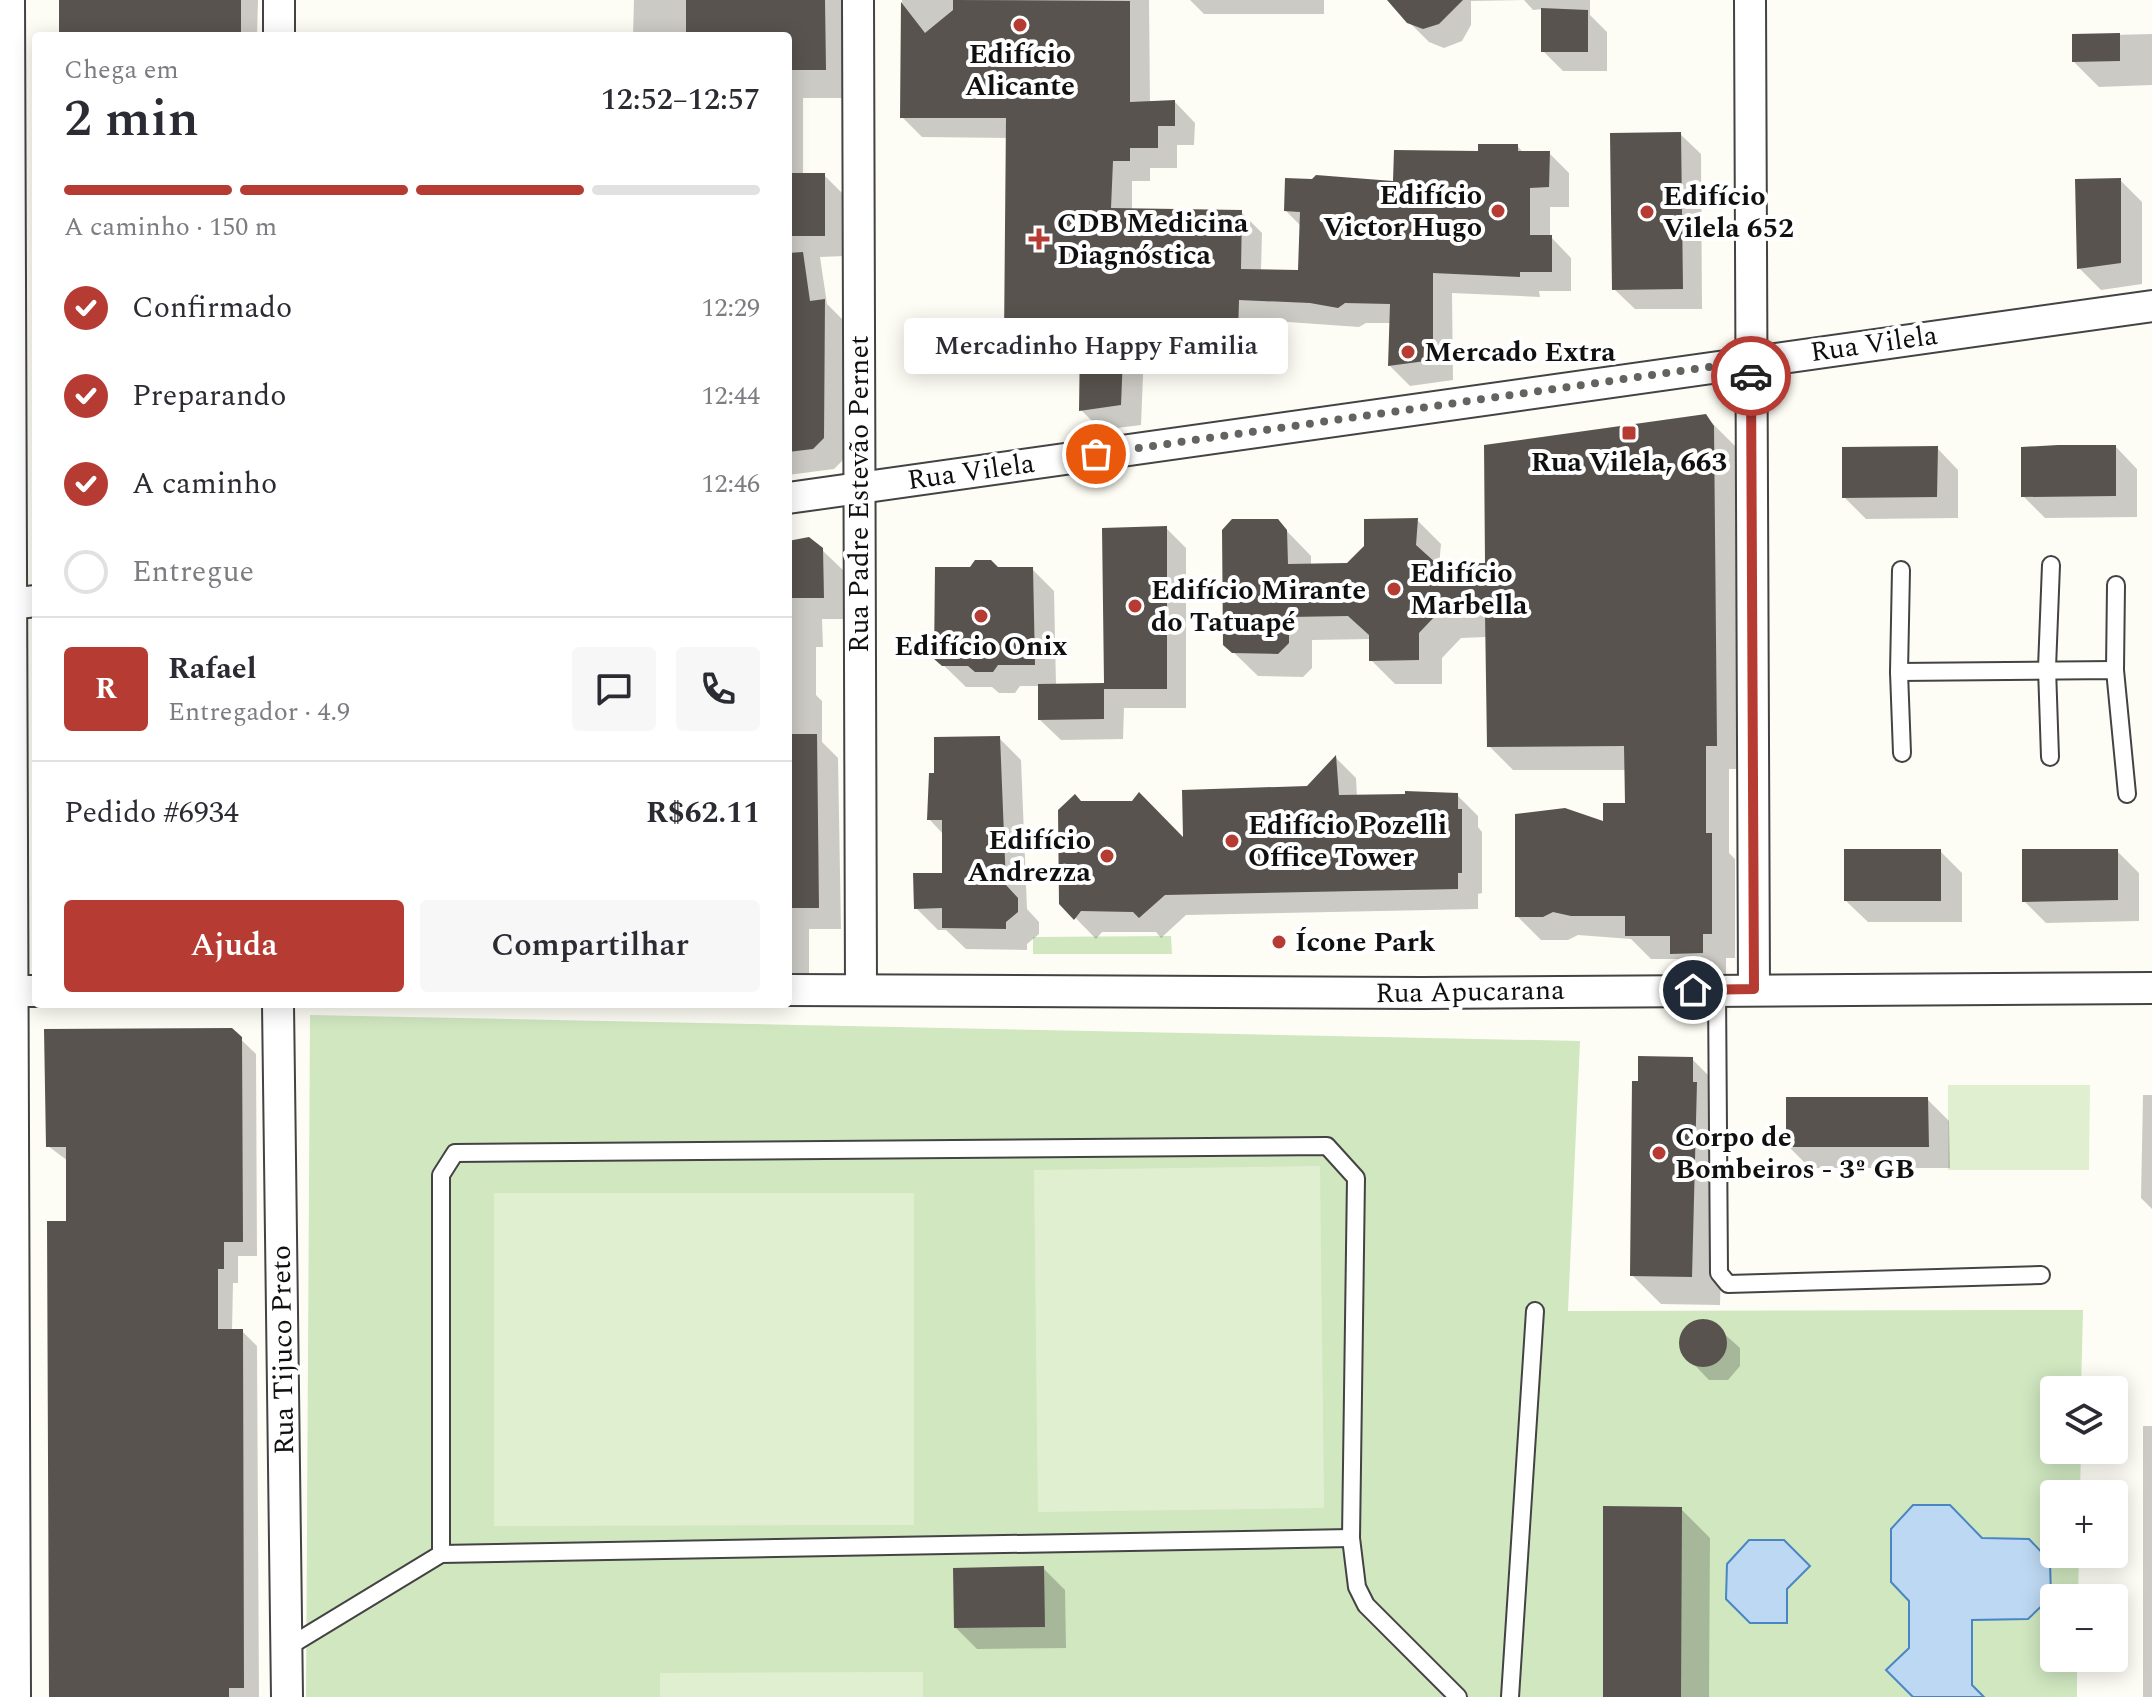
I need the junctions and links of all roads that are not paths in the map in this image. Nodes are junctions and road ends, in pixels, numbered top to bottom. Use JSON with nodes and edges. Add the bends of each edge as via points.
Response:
{"nodes":[{"id":1,"x":5,"y":0,"type":"edge"},
{"id":2,"x":279,"y":0,"type":"edge"},
{"id":3,"x":858,"y":0,"type":"edge"},
{"id":4,"x":1750,"y":0,"type":"edge"},
{"id":5,"x":279,"y":32,"type":"edge"},
{"id":6,"x":2152,"y":306,"type":"edge"},
{"id":7,"x":1751,"y":361,"type":"junction"},
{"id":8,"x":860,"y":487,"type":"junction"},
{"id":9,"x":792,"y":497,"type":"edge"},
{"id":10,"x":2051,"y":565,"type":"dead end"},
{"id":11,"x":1901,"y":570,"type":"dead end"},
{"id":12,"x":2116,"y":585,"type":"dead end"},
{"id":13,"x":14,"y":603,"type":"edge"},
{"id":14,"x":2047,"y":668,"type":"junction"},
{"id":15,"x":2115,"y":670,"type":"junction"},
{"id":16,"x":1899,"y":672,"type":"junction"},
{"id":17,"x":1902,"y":753,"type":"dead end"},
{"id":18,"x":2050,"y":757,"type":"dead end"},
{"id":19,"x":2127,"y":794,"type":"dead end"},
{"id":20,"x":2152,"y":988,"type":"edge"},
{"id":21,"x":861,"y":989,"type":"junction"},
{"id":22,"x":1717,"y":989,"type":"junction"},
{"id":23,"x":1754,"y":989,"type":"junction"},
{"id":24,"x":792,"y":990,"type":"edge"},
{"id":25,"x":14,"y":991,"type":"edge"},
{"id":26,"x":278,"y":1008,"type":"edge"},
{"id":27,"x":2041,"y":1275,"type":"dead end"},
{"id":28,"x":1535,"y":1311,"type":"dead end"},
{"id":29,"x":1351,"y":1538,"type":"junction"},
{"id":30,"x":441,"y":1554,"type":"junction"},
{"id":31,"x":288,"y":1647,"type":"junction"},
{"id":32,"x":11,"y":1697,"type":"edge"},
{"id":33,"x":287,"y":1697,"type":"edge"},
{"id":34,"x":1458,"y":1697,"type":"edge"},
{"id":35,"x":1510,"y":1697,"type":"edge"}],
"edges":[{"from":1,"to":13,"type":"street"},
{"from":2,"to":5,"type":"street"},
{"from":3,"to":8,"type":"street","name":"Rua Padre Estevão Pernet"},
{"from":4,"to":7,"type":"street"},
{"from":6,"to":7,"type":"street","name":"Rua Vilela"},
{"from":7,"to":8,"type":"street","name":"Rua Vilela"},
{"from":7,"to":23,"type":"street"},
{"from":8,"to":9,"type":"street","name":"Rua Vilela"},
{"from":8,"to":21,"type":"street","name":"Rua Padre Estevão Pernet"},
{"from":10,"to":14,"type":"lane"},
{"from":11,"to":16,"type":"lane"},
{"from":12,"to":15,"type":"lane"},
{"from":13,"to":25,"type":"street"},
{"from":14,"to":15,"type":"lane"},
{"from":14,"to":16,"type":"lane"},
{"from":14,"to":18,"type":"lane"},
{"from":15,"to":19,"type":"lane"},
{"from":16,"to":17,"type":"lane"},
{"from":20,"to":23,"type":"street","name":"Rua Apucarana"},
{"from":21,"to":22,"type":"street","name":"Rua Apucarana","via":[[1082,994]]},
{"from":21,"to":24,"type":"street","name":"Rua Apucarana"},
{"from":22,"to":23,"type":"street","name":"Rua Apucarana"},
{"from":22,"to":27,"type":"lane","via":[[1719,1273],[1728,1284]]},
{"from":25,"to":32,"type":"street"},
{"from":26,"to":31,"type":"street","name":"Rua Tijuco Preto"},
{"from":28,"to":35,"type":"lane"},
{"from":29,"to":30,"type":"lane"},
{"from":29,"to":30,"type":"lane","via":[[1356,1178],[1327,1146],[484,1152],[455,1153],[441,1175]]},
{"from":29,"to":34,"type":"lane","via":[[1357,1587],[1366,1605]]},
{"from":30,"to":31,"type":"lane"},
{"from":31,"to":33,"type":"street","name":"Rua Tijuco Preto"}]}
